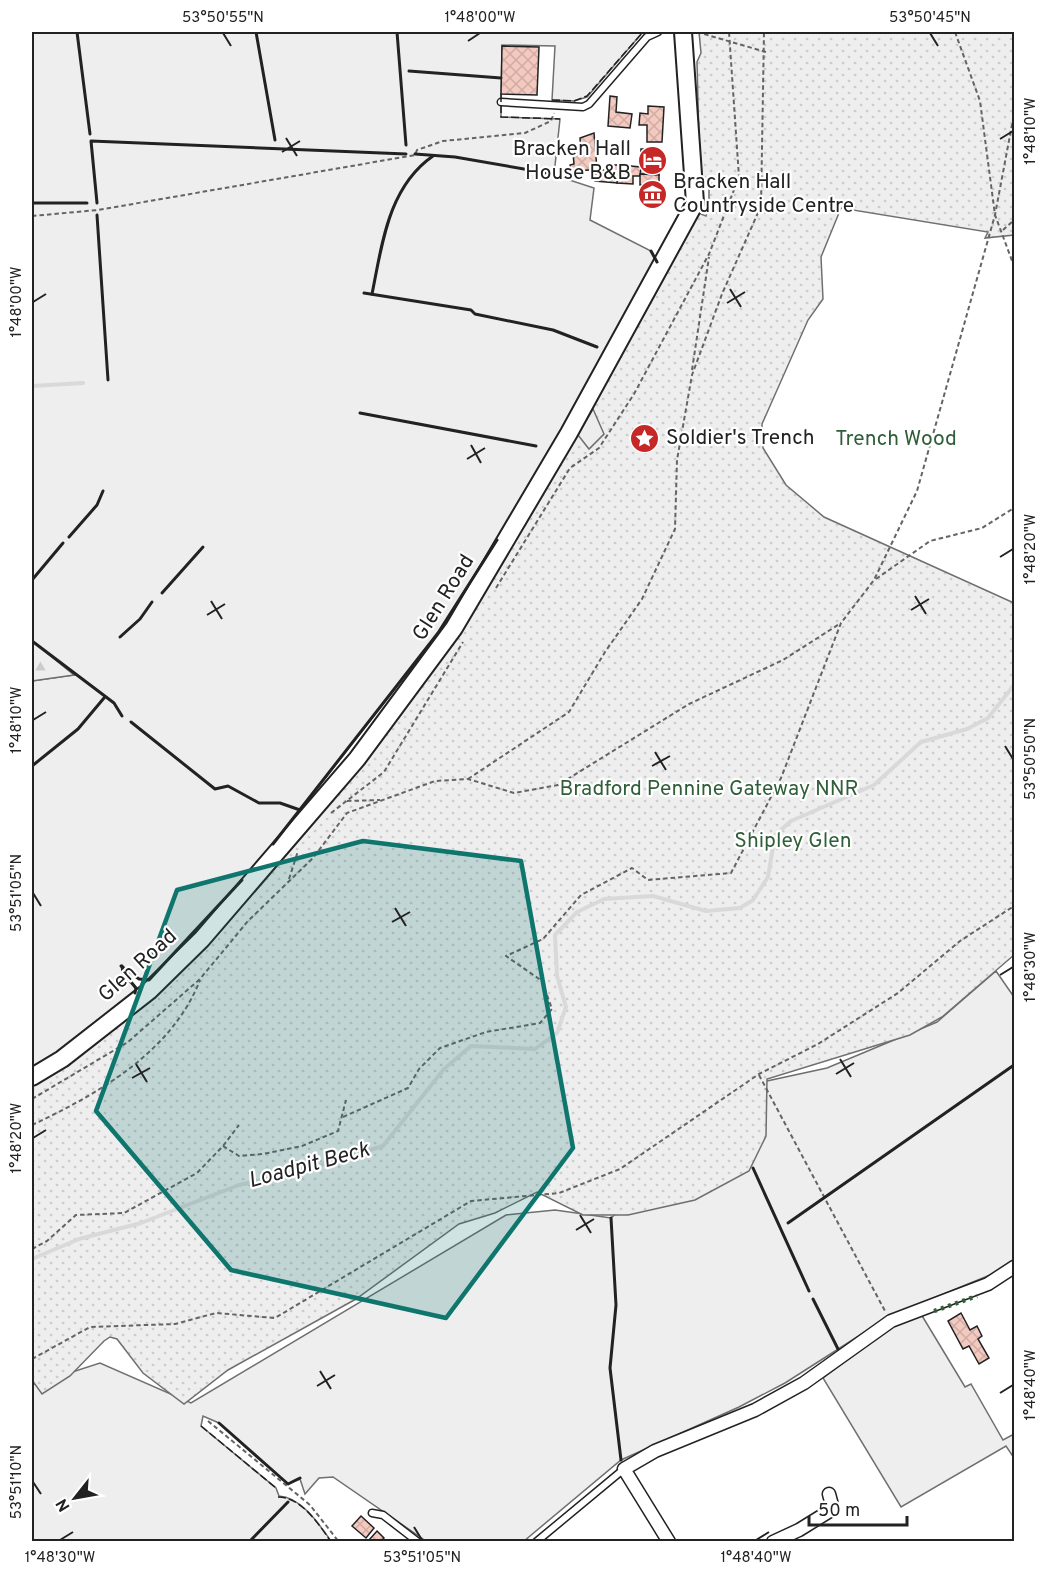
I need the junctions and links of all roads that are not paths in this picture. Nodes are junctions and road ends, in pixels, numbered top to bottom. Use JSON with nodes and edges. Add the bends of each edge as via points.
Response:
{"nodes":[{"id":1,"x":658,"y":32,"type":"edge"},
{"id":2,"x":683,"y":32,"type":"edge"},
{"id":3,"x":501,"y":102,"type":"dead end"},
{"id":4,"x":32,"y":1077,"type":"edge"},
{"id":5,"x":1014,"y":1267,"type":"edge"},
{"id":6,"x":624,"y":1469,"type":"junction"},
{"id":7,"x":829,"y":1494,"type":"dead end"},
{"id":8,"x":372,"y":1513,"type":"dead end"},
{"id":9,"x":418,"y":1542,"type":"edge"},
{"id":10,"x":536,"y":1542,"type":"edge"},
{"id":11,"x":669,"y":1542,"type":"edge"},
{"id":12,"x":773,"y":1542,"type":"edge"}],
"edges":[{"from":1,"to":3,"type":"lane","via":[[647,37],[590,104],[583,107]]},
{"from":2,"to":4,"type":"street","name":"Glen Road","via":[[695,203],[569,433],[454,628],[357,759],[202,939],[149,991],[62,1059]]},
{"from":5,"to":6,"type":"street","via":[[988,1284],[891,1321],[804,1383]]},
{"from":6,"to":10,"type":"lane"},
{"from":6,"to":11,"type":"street"},
{"from":7,"to":12,"type":"street","via":[[833,1509]]},
{"from":8,"to":9,"type":"lane","via":[[383,1515]]}]}
